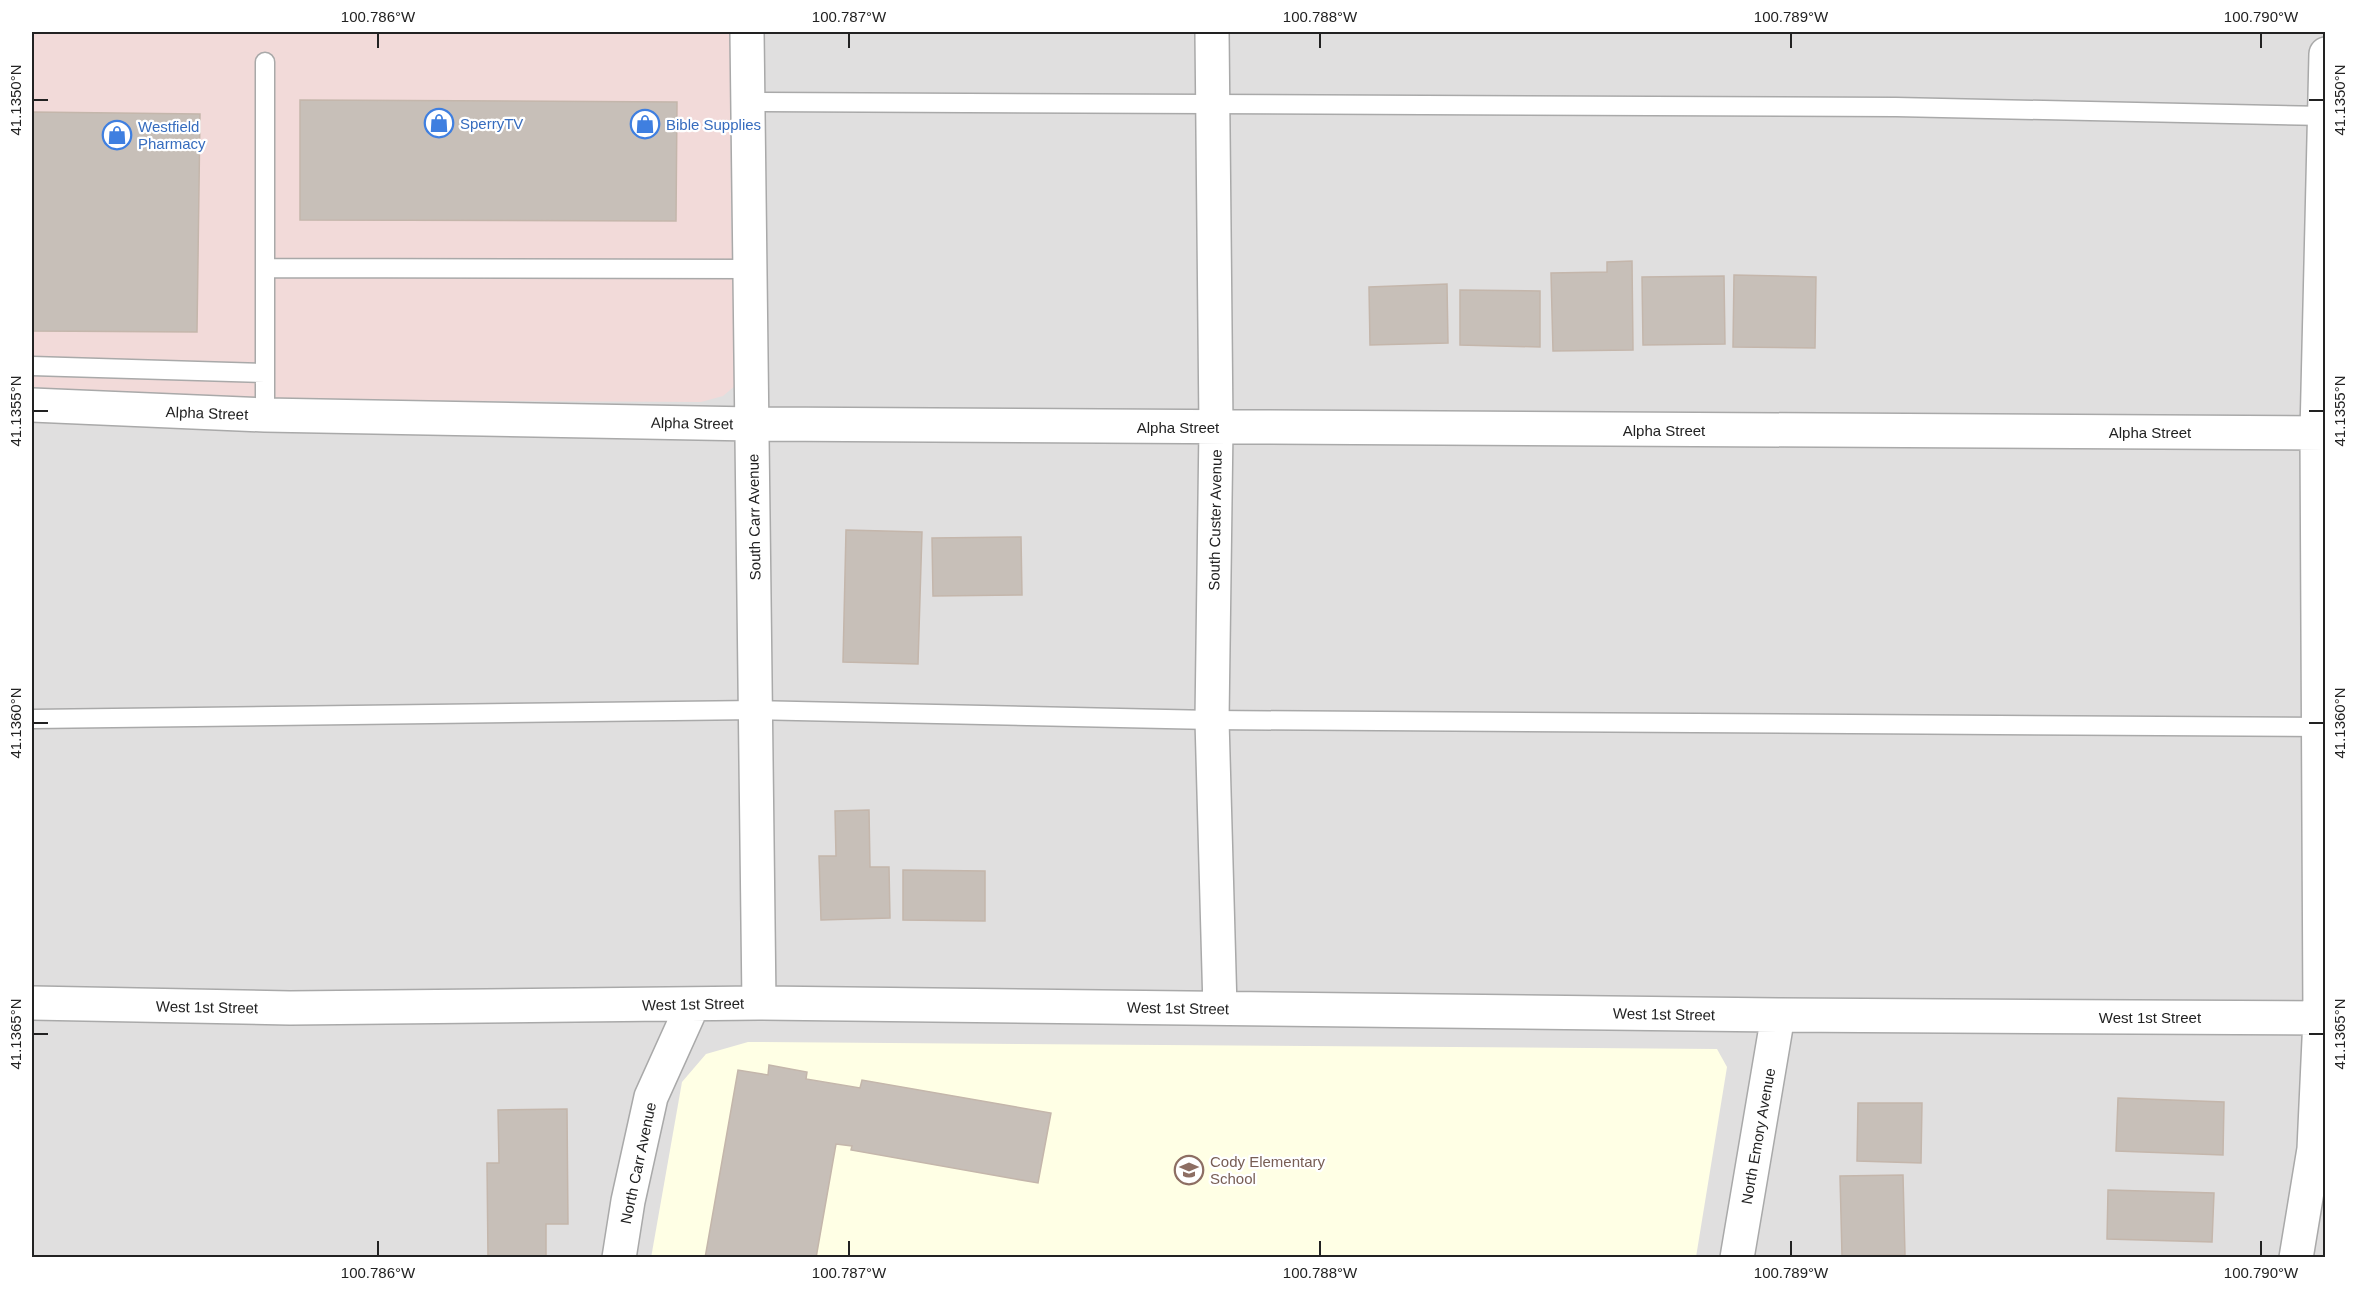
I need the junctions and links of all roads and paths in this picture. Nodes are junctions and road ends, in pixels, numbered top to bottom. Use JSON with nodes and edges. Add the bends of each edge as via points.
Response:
{"nodes":[{"id":1,"x":747,"y":32,"type":"edge"},
{"id":2,"x":1212,"y":32,"type":"edge"},
{"id":3,"x":2325,"y":54,"type":"edge"},
{"id":4,"x":265,"y":62,"type":"dead end"},
{"id":5,"x":749,"y":102,"type":"junction"},
{"id":6,"x":1214,"y":104,"type":"junction"},
{"id":7,"x":2325,"y":116,"type":"edge"},
{"id":8,"x":265,"y":268,"type":"junction"},
{"id":9,"x":751,"y":269,"type":"junction"},
{"id":10,"x":32,"y":366,"type":"edge"},
{"id":11,"x":265,"y":373,"type":"junction"},
{"id":12,"x":32,"y":405,"type":"edge"},
{"id":13,"x":265,"y":415,"type":"junction"},
{"id":14,"x":753,"y":424,"type":"junction"},
{"id":15,"x":1216,"y":427,"type":"junction"},
{"id":16,"x":2321,"y":433,"type":"edge"},
{"id":17,"x":756,"y":710,"type":"junction"},
{"id":18,"x":32,"y":719,"type":"edge"},
{"id":19,"x":1212,"y":720,"type":"junction"},
{"id":20,"x":2322,"y":727,"type":"edge"},
{"id":21,"x":32,"y":1003,"type":"edge"},
{"id":22,"x":759,"y":1003,"type":"junction"},
{"id":23,"x":693,"y":1004,"type":"junction"},
{"id":24,"x":1220,"y":1008,"type":"junction"},
{"id":25,"x":1778,"y":1015,"type":"junction"},
{"id":26,"x":2323,"y":1018,"type":"edge"},
{"id":27,"x":619,"y":1257,"type":"edge"},
{"id":28,"x":1737,"y":1257,"type":"edge"},
{"id":29,"x":2296,"y":1257,"type":"edge"}],
"edges":[{"from":1,"to":5,"type":"street","name":"South Carr Avenue"},
{"from":2,"to":6,"type":"street","name":"South Custer Avenue"},
{"from":3,"to":7,"type":"street"},
{"from":4,"to":8,"type":"lane"},
{"from":5,"to":6,"type":"lane"},
{"from":5,"to":9,"type":"street","name":"South Carr Avenue"},
{"from":6,"to":7,"type":"lane","via":[[1896,107]]},
{"from":6,"to":15,"type":"street","name":"South Custer Avenue"},
{"from":7,"to":16,"type":"street"},
{"from":8,"to":9,"type":"lane"},
{"from":8,"to":11,"type":"lane"},
{"from":9,"to":14,"type":"street","name":"South Carr Avenue"},
{"from":10,"to":11,"type":"lane"},
{"from":11,"to":13,"type":"lane"},
{"from":12,"to":13,"type":"street","name":"Alpha Street"},
{"from":13,"to":14,"type":"street","name":"Alpha Street"},
{"from":14,"to":15,"type":"street","name":"Alpha Street"},
{"from":14,"to":17,"type":"street","name":"South Carr Avenue"},
{"from":15,"to":16,"type":"street","name":"Alpha Street"},
{"from":15,"to":19,"type":"street","name":"South Custer Avenue"},
{"from":16,"to":20,"type":"street"},
{"from":17,"to":18,"type":"lane"},
{"from":17,"to":19,"type":"lane"},
{"from":17,"to":22,"type":"street","name":"South Carr Avenue"},
{"from":19,"to":20,"type":"lane"},
{"from":19,"to":24,"type":"street","name":"South Custer Avenue"},
{"from":20,"to":26,"type":"street"},
{"from":21,"to":23,"type":"street","name":"West 1st Street","via":[[290,1008]]},
{"from":22,"to":23,"type":"street","name":"West 1st Street"},
{"from":22,"to":24,"type":"street","name":"West 1st Street"},
{"from":23,"to":27,"type":"street","name":"North Carr Avenue","via":[[651,1097]]},
{"from":24,"to":25,"type":"street","name":"West 1st Street"},
{"from":25,"to":26,"type":"street","name":"West 1st Street"},
{"from":25,"to":28,"type":"street","name":"North Emory Avenue"},
{"from":26,"to":29,"type":"street","via":[[2314,1149]]}]}
